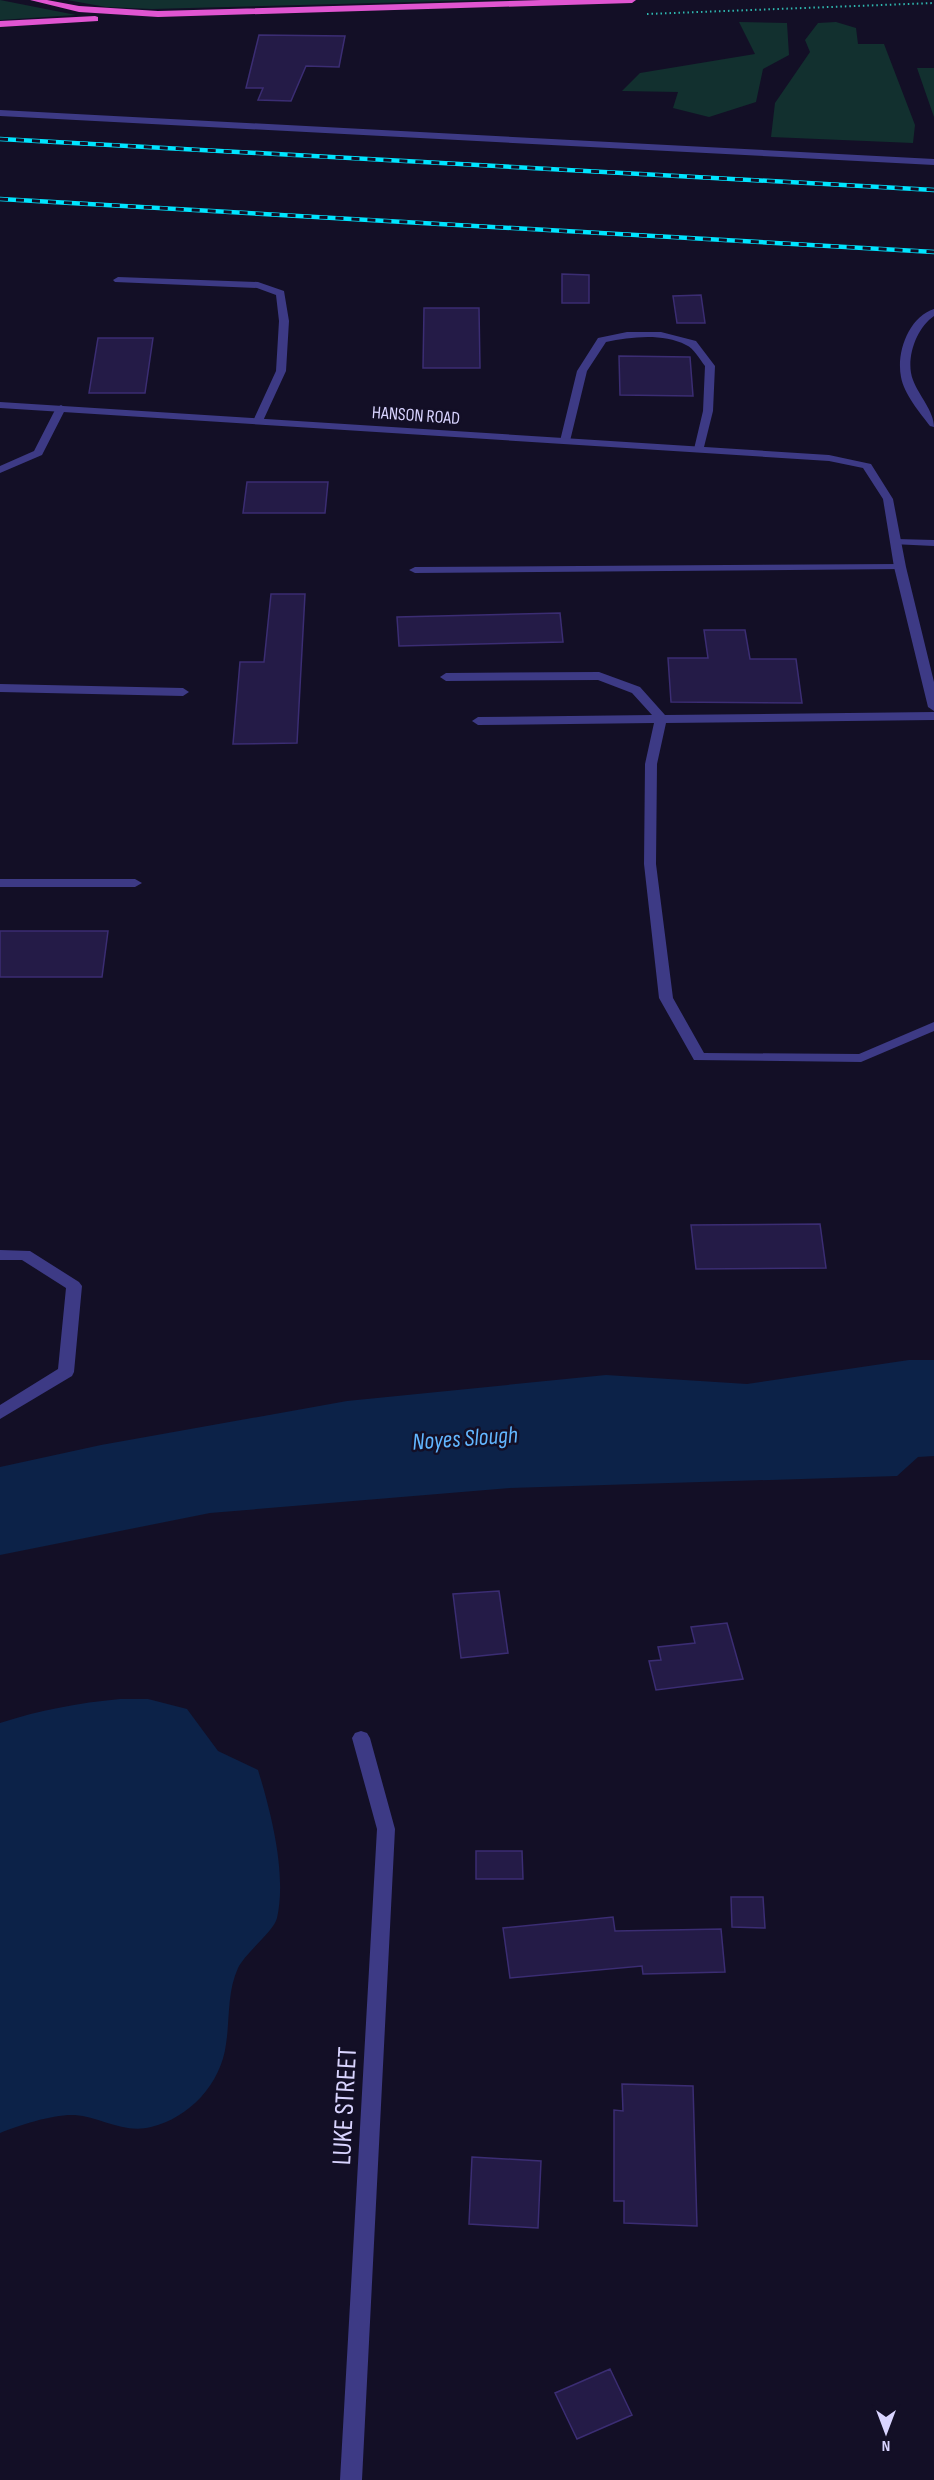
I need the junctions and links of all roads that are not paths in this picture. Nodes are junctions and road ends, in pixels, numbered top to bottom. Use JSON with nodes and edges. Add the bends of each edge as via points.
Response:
{"nodes":[{"id":1,"x":34,"y":0,"type":"edge"},
{"id":2,"x":632,"y":0,"type":"edge"},
{"id":3,"x":158,"y":14,"type":"junction"},
{"id":4,"x":0,"y":24,"type":"edge"},
{"id":5,"x":0,"y":113,"type":"edge"},
{"id":6,"x":934,"y":162,"type":"edge"},
{"id":7,"x":118,"y":280,"type":"dead end"},
{"id":8,"x":934,"y":312,"type":"edge"},
{"id":9,"x":0,"y":405,"type":"edge"},
{"id":10,"x":61,"y":408,"type":"junction"},
{"id":11,"x":258,"y":421,"type":"junction"},
{"id":12,"x":934,"y":423,"type":"edge"},
{"id":13,"x":565,"y":441,"type":"junction"},
{"id":14,"x":699,"y":449,"type":"junction"},
{"id":15,"x":0,"y":470,"type":"edge"},
{"id":16,"x":896,"y":542,"type":"junction"},
{"id":17,"x":934,"y":543,"type":"edge"},
{"id":18,"x":900,"y":567,"type":"junction"},
{"id":19,"x":416,"y":570,"type":"dead end"},
{"id":20,"x":446,"y":677,"type":"dead end"},
{"id":21,"x":0,"y":688,"type":"edge"},
{"id":22,"x":183,"y":692,"type":"dead end"},
{"id":23,"x":934,"y":707,"type":"edge"},
{"id":24,"x":934,"y":716,"type":"edge"},
{"id":25,"x":661,"y":718,"type":"junction"},
{"id":26,"x":478,"y":721,"type":"dead end"},
{"id":27,"x":0,"y":883,"type":"edge"},
{"id":28,"x":135,"y":883,"type":"dead end"},
{"id":29,"x":934,"y":1026,"type":"edge"},
{"id":30,"x":0,"y":1255,"type":"edge"},
{"id":31,"x":0,"y":1413,"type":"edge"},
{"id":32,"x":362,"y":1738,"type":"dead end"},
{"id":33,"x":351,"y":2480,"type":"edge"}],
"edges":[{"from":1,"to":3,"type":"highway","via":[[79,9]]},
{"from":2,"to":3,"type":"highway"},
{"from":3,"to":4,"type":"highway"},
{"from":5,"to":6,"type":"street"},
{"from":7,"to":11,"type":"street","via":[[258,285],[281,293],[281,371]]},
{"from":8,"to":12,"type":"street","via":[[923,319],[908,341],[906,377]]},
{"from":9,"to":10,"type":"street","name":"HANSON ROAD"},
{"from":10,"to":11,"type":"street","name":"HANSON ROAD"},
{"from":10,"to":15,"type":"street","via":[[38,453]]},
{"from":11,"to":13,"type":"street","name":"HANSON ROAD"},
{"from":13,"to":14,"type":"street","name":"HANSON ROAD"},
{"from":13,"to":14,"type":"street","via":[[582,371],[602,340],[661,335],[692,343],[710,366],[708,411]]},
{"from":14,"to":16,"type":"street","name":"HANSON ROAD","via":[[829,458],[867,466],[888,499]]},
{"from":16,"to":17,"type":"street"},
{"from":16,"to":18,"type":"street","name":"HANSON ROAD"},
{"from":18,"to":19,"type":"street"},
{"from":18,"to":23,"type":"street","name":"HANSON ROAD"},
{"from":20,"to":25,"type":"street","via":[[599,676],[636,690]]},
{"from":21,"to":22,"type":"street"},
{"from":24,"to":25,"type":"street"},
{"from":25,"to":26,"type":"street"},
{"from":25,"to":29,"type":"street","via":[[651,764],[650,864],[666,998],[699,1057],[861,1058]]},
{"from":27,"to":28,"type":"street"},
{"from":30,"to":31,"type":"street","via":[[25,1256],[74,1286],[66,1372]]},
{"from":32,"to":33,"type":"street","name":"LUKE STREET","via":[[386,1829]]}]}
